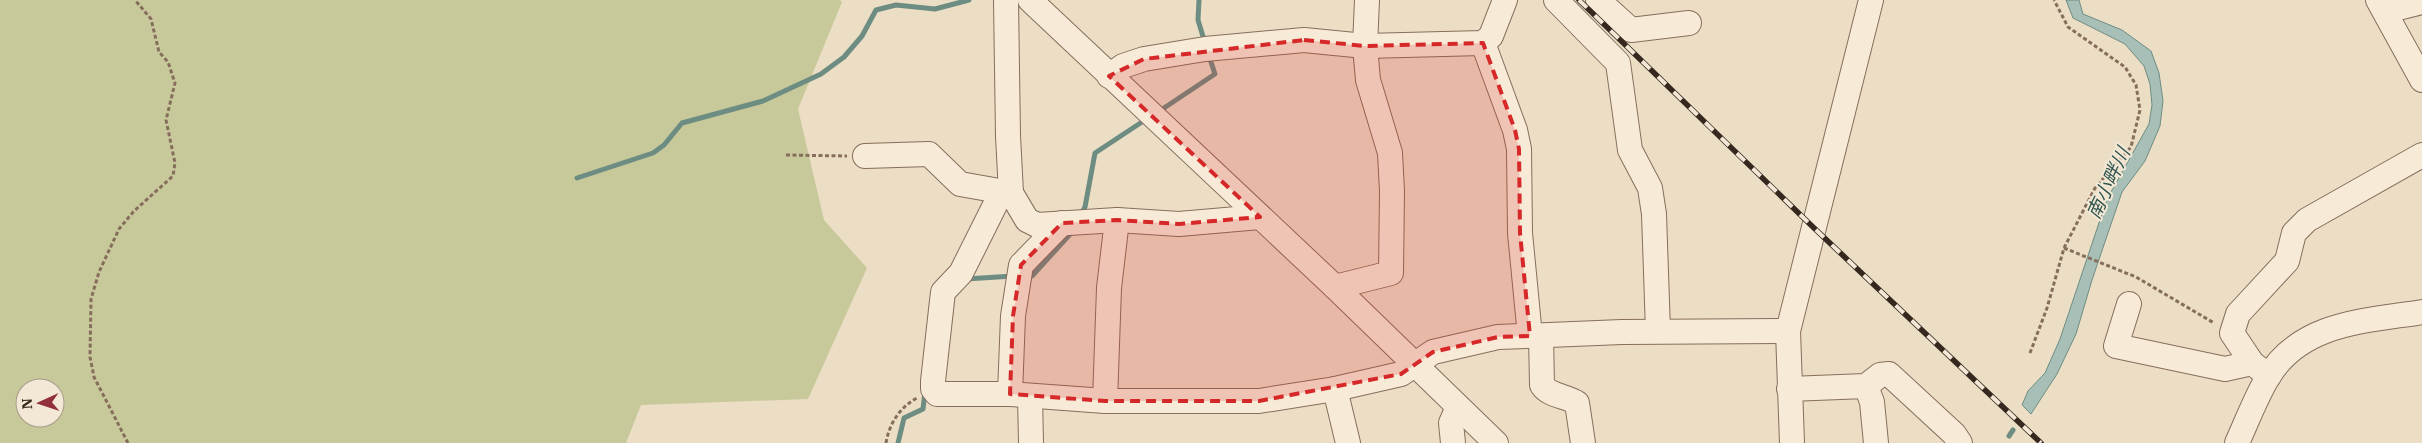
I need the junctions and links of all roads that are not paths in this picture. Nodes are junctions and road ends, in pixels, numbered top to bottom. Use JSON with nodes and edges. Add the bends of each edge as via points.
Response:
{"nodes":[{"id":1,"x":1006,"y":0,"type":"edge"},
{"id":2,"x":1030,"y":0,"type":"edge"},
{"id":3,"x":1367,"y":0,"type":"edge"},
{"id":4,"x":1506,"y":0,"type":"edge"},
{"id":5,"x":1556,"y":0,"type":"edge"},
{"id":6,"x":1598,"y":0,"type":"edge"},
{"id":7,"x":1871,"y":0,"type":"edge"},
{"id":8,"x":2422,"y":2,"type":"edge"},
{"id":9,"x":2382,"y":5,"type":"edge"},
{"id":10,"x":1689,"y":23,"type":"dead end"},
{"id":11,"x":1482,"y":43,"type":"junction"},
{"id":12,"x":1365,"y":46,"type":"junction"},
{"id":13,"x":1109,"y":76,"type":"junction"},
{"id":14,"x":2422,"y":80,"type":"edge"},
{"id":15,"x":2422,"y":155,"type":"edge"},
{"id":16,"x":865,"y":156,"type":"road end"},
{"id":17,"x":1006,"y":192,"type":"junction"},
{"id":18,"x":1260,"y":217,"type":"junction"},
{"id":19,"x":1117,"y":220,"type":"junction"},
{"id":20,"x":1062,"y":223,"type":"junction"},
{"id":21,"x":1335,"y":287,"type":"junction"},
{"id":22,"x":2129,"y":304,"type":"dead end"},
{"id":23,"x":2422,"y":312,"type":"edge"},
{"id":24,"x":1788,"y":330,"type":"junction"},
{"id":25,"x":1658,"y":332,"type":"junction"},
{"id":26,"x":1535,"y":336,"type":"junction"},
{"id":27,"x":1416,"y":364,"type":"junction"},
{"id":28,"x":2260,"y":369,"type":"junction"},
{"id":29,"x":1866,"y":386,"type":"junction"},
{"id":30,"x":1335,"y":389,"type":"junction"},
{"id":31,"x":1789,"y":389,"type":"junction"},
{"id":32,"x":1020,"y":395,"type":"junction"},
{"id":33,"x":1104,"y":401,"type":"junction"},
{"id":34,"x":1458,"y":407,"type":"junction"},
{"id":35,"x":1031,"y":443,"type":"edge"},
{"id":36,"x":1348,"y":443,"type":"edge"},
{"id":37,"x":1453,"y":443,"type":"edge"},
{"id":38,"x":1496,"y":443,"type":"edge"},
{"id":39,"x":1583,"y":443,"type":"edge"},
{"id":40,"x":1792,"y":443,"type":"edge"},
{"id":41,"x":1876,"y":443,"type":"edge"},
{"id":42,"x":1960,"y":443,"type":"edge"},
{"id":43,"x":2237,"y":443,"type":"edge"}],
"edges":[{"from":1,"to":17,"type":"street"},
{"from":2,"to":13,"type":"street"},
{"from":3,"to":12,"type":"street"},
{"from":4,"to":11,"type":"street","via":[[1491,36]]},
{"from":5,"to":25,"type":"street","via":[[1618,63],[1630,150],[1650,188],[1654,214]]},
{"from":6,"to":10,"type":"street","via":[[1631,30]]},
{"from":7,"to":24,"type":"street"},
{"from":8,"to":9,"type":"street"},
{"from":9,"to":14,"type":"street"},
{"from":11,"to":12,"type":"street"},
{"from":11,"to":26,"type":"street","via":[[1516,130],[1520,233]]},
{"from":12,"to":13,"type":"street","via":[[1304,40],[1205,49],[1144,59],[1123,66]]},
{"from":12,"to":21,"type":"street","via":[[1368,80],[1390,153],[1391,274]]},
{"from":13,"to":18,"type":"street"},
{"from":15,"to":28,"type":"street","via":[[2307,220],[2294,233],[2288,261],[2238,314],[2232,333]]},
{"from":16,"to":17,"type":"street","via":[[929,154],[960,184]]},
{"from":17,"to":20,"type":"street","via":[[1027,220],[1037,225]]},
{"from":17,"to":32,"type":"street","via":[[961,273],[942,292],[933,389],[937,394]]},
{"from":18,"to":19,"type":"street","via":[[1179,224]]},
{"from":18,"to":21,"type":"street"},
{"from":19,"to":20,"type":"street"},
{"from":19,"to":33,"type":"street","via":[[1109,288]]},
{"from":20,"to":32,"type":"street","via":[[1021,265],[1013,316]]},
{"from":21,"to":27,"type":"street"},
{"from":22,"to":28,"type":"street","via":[[2116,346],[2225,369]]},
{"from":23,"to":28,"type":"street","via":[[2327,329]]},
{"from":24,"to":25,"type":"street"},
{"from":24,"to":31,"type":"street"},
{"from":25,"to":26,"type":"street"},
{"from":26,"to":27,"type":"street","via":[[1498,337],[1434,352]]},
{"from":26,"to":39,"type":"street","via":[[1542,385],[1545,390],[1577,403]]},
{"from":27,"to":30,"type":"street","via":[[1401,374]]},
{"from":27,"to":34,"type":"street"},
{"from":28,"to":43,"type":"street"},
{"from":29,"to":31,"type":"street"},
{"from":29,"to":41,"type":"street","via":[[1872,402]]},
{"from":29,"to":42,"type":"street","via":[[1880,375],[1889,374]]},
{"from":30,"to":33,"type":"street","via":[[1259,401]]},
{"from":30,"to":36,"type":"street"},
{"from":31,"to":40,"type":"street"},
{"from":32,"to":33,"type":"street"},
{"from":32,"to":35,"type":"street"},
{"from":34,"to":37,"type":"street","via":[[1451,423]]},
{"from":34,"to":38,"type":"street"}]}
